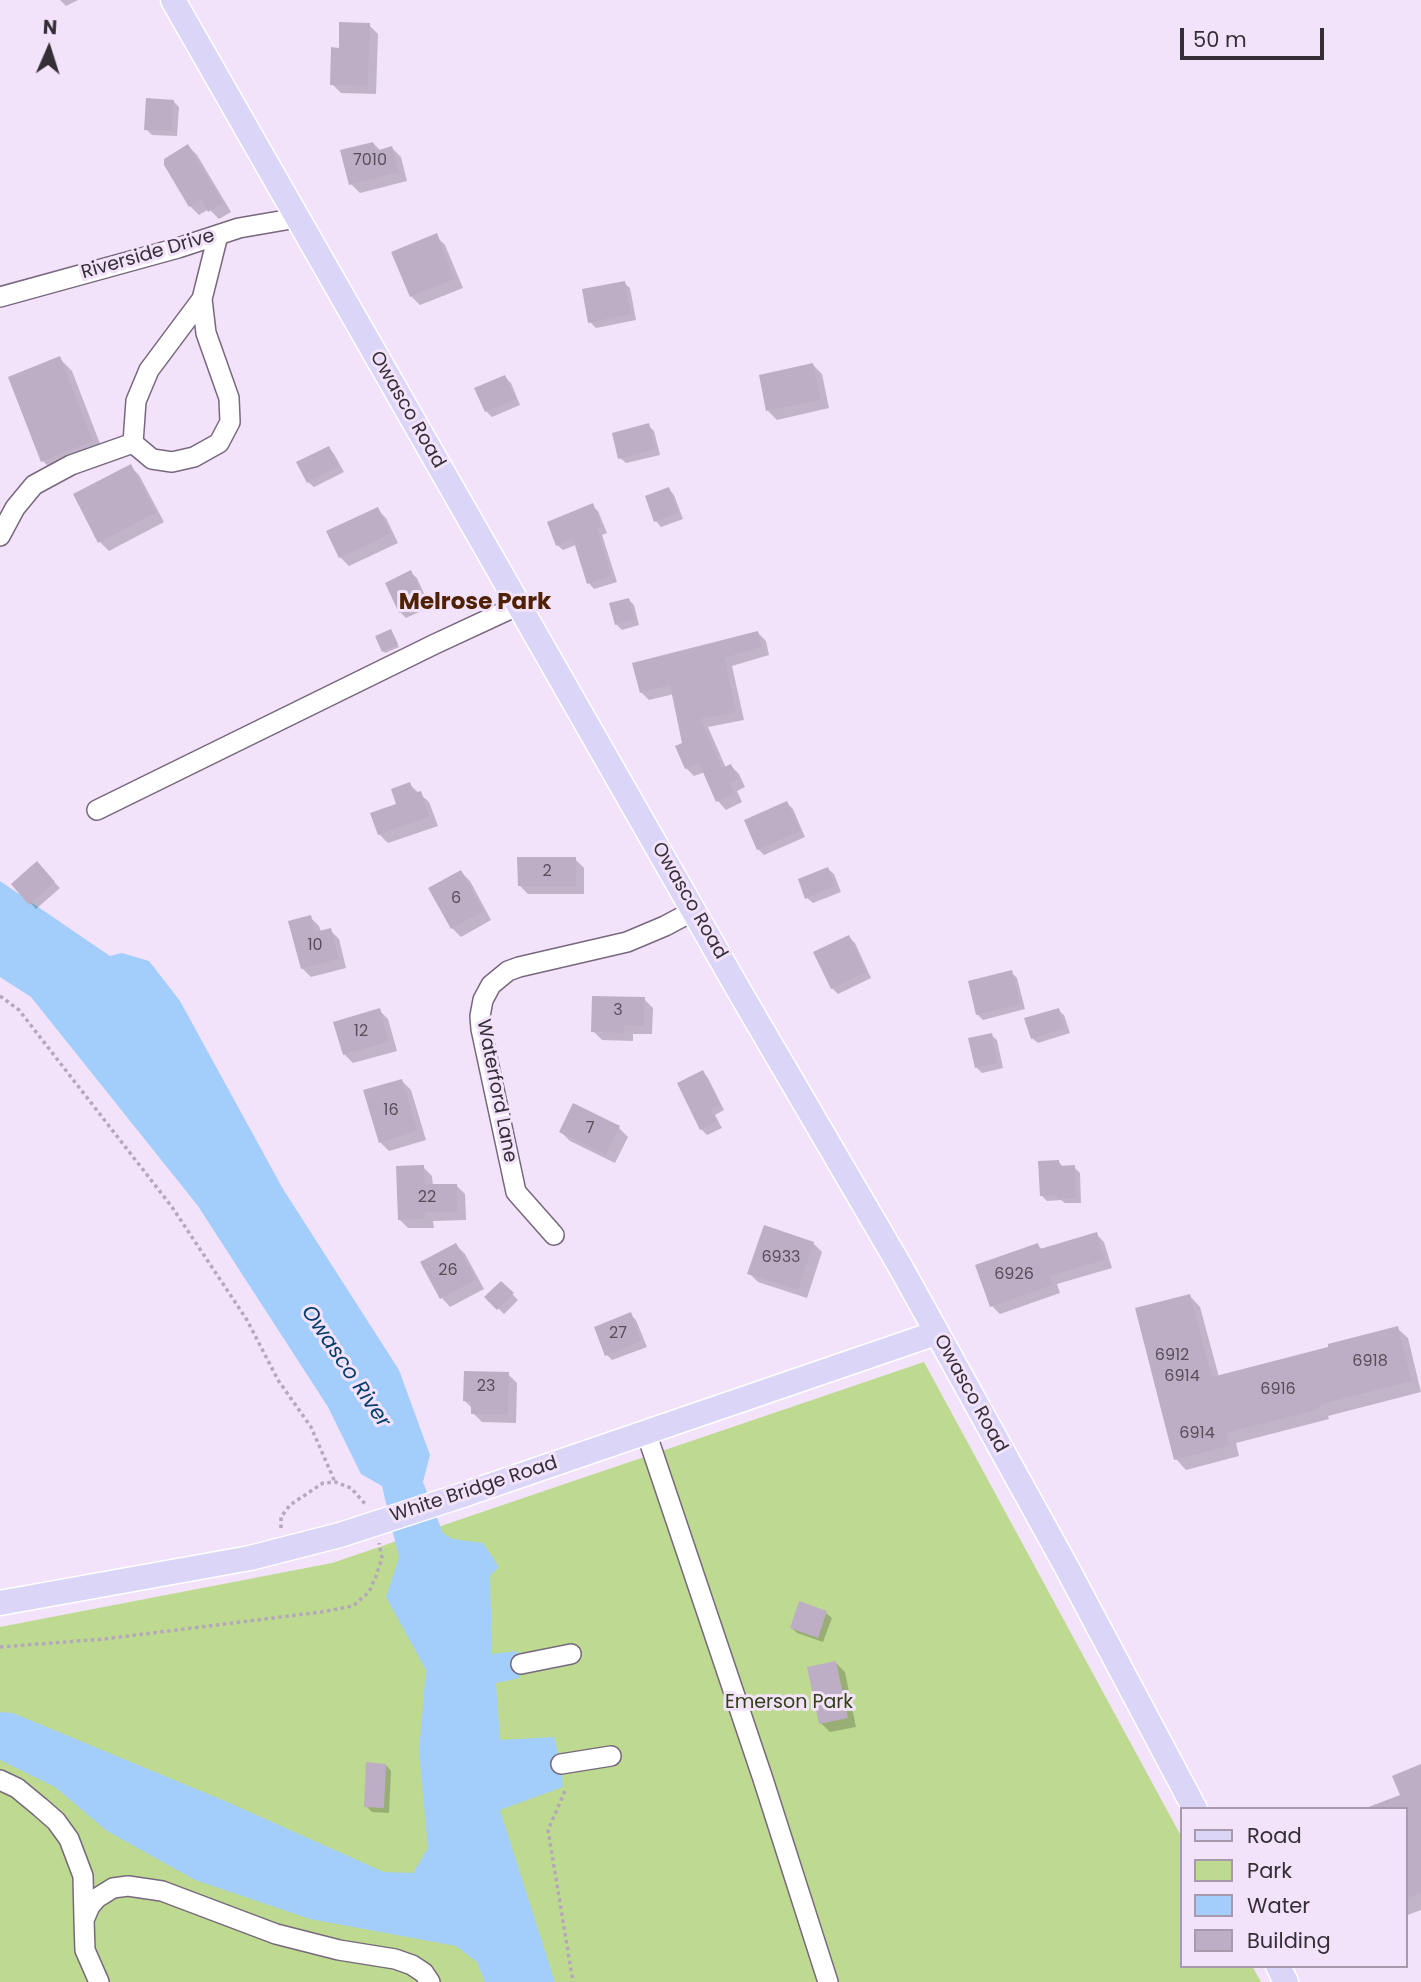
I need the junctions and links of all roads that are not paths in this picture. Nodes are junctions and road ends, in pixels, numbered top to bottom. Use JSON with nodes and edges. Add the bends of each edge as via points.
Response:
{"nodes":[{"id":1,"x":173,"y":0,"type":"edge"},
{"id":2,"x":298,"y":218,"type":"junction"},
{"id":3,"x":218,"y":235,"type":"junction"},
{"id":4,"x":0,"y":297,"type":"edge"},
{"id":5,"x":202,"y":299,"type":"junction"},
{"id":6,"x":133,"y":443,"type":"junction"},
{"id":7,"x":7,"y":503,"type":"edge"},
{"id":8,"x":0,"y":536,"type":"edge"},
{"id":9,"x":519,"y":606,"type":"junction"},
{"id":10,"x":97,"y":810,"type":"dead end"},
{"id":11,"x":695,"y":910,"type":"junction"},
{"id":12,"x":554,"y":1235,"type":"dead end"},
{"id":13,"x":936,"y":1333,"type":"junction"},
{"id":14,"x":646,"y":1432,"type":"junction"},
{"id":15,"x":0,"y":1603,"type":"edge"},
{"id":16,"x":571,"y":1654,"type":"dead end"},
{"id":17,"x":521,"y":1664,"type":"dead end"},
{"id":18,"x":611,"y":1756,"type":"dead end"},
{"id":19,"x":561,"y":1764,"type":"dead end"},
{"id":20,"x":1,"y":1780,"type":"edge"},
{"id":21,"x":1194,"y":1807,"type":"edge"},
{"id":22,"x":84,"y":1920,"type":"junction"},
{"id":23,"x":99,"y":1982,"type":"edge"},
{"id":24,"x":430,"y":1982,"type":"edge"},
{"id":25,"x":828,"y":1982,"type":"edge"}],
"edges":[{"from":1,"to":2,"type":"main road","name":"Owasco Road"},
{"from":2,"to":3,"type":"street","name":"Riverside Drive"},
{"from":2,"to":9,"type":"main road","name":"Owasco Road"},
{"from":3,"to":4,"type":"street","name":"Riverside Drive"},
{"from":3,"to":5,"type":"street"},
{"from":5,"to":6,"type":"street","via":[[149,370],[136,401]]},
{"from":5,"to":6,"type":"street","via":[[206,333],[229,398],[230,422],[219,443],[194,457],[172,462],[152,459]]},
{"from":6,"to":7,"type":"street","via":[[71,465]]},
{"from":7,"to":8,"type":"street"},
{"from":9,"to":10,"type":"street"},
{"from":9,"to":11,"type":"main road","name":"Owasco Road"},
{"from":11,"to":12,"type":"street","name":"Waterford Lane","via":[[627,942],[508,971],[491,985],[483,1000],[481,1029],[516,1192]]},
{"from":11,"to":13,"type":"main road","name":"Owasco Road"},
{"from":13,"to":14,"type":"main road","name":"White Bridge Road"},
{"from":13,"to":21,"type":"main road","name":"Owasco Road"},
{"from":14,"to":15,"type":"main road","name":"White Bridge Road","bridge":true,"via":[[281,1551]]},
{"from":14,"to":25,"type":"street"},
{"from":16,"to":17,"type":"street"},
{"from":18,"to":19,"type":"street"},
{"from":20,"to":22,"type":"street","via":[[40,1807],[69,1839],[83,1876]]},
{"from":22,"to":23,"type":"street","via":[[85,1950]]},
{"from":22,"to":24,"type":"street","via":[[97,1898],[113,1888],[147,1888],[276,1934],[395,1959],[412,1965]]}]}
